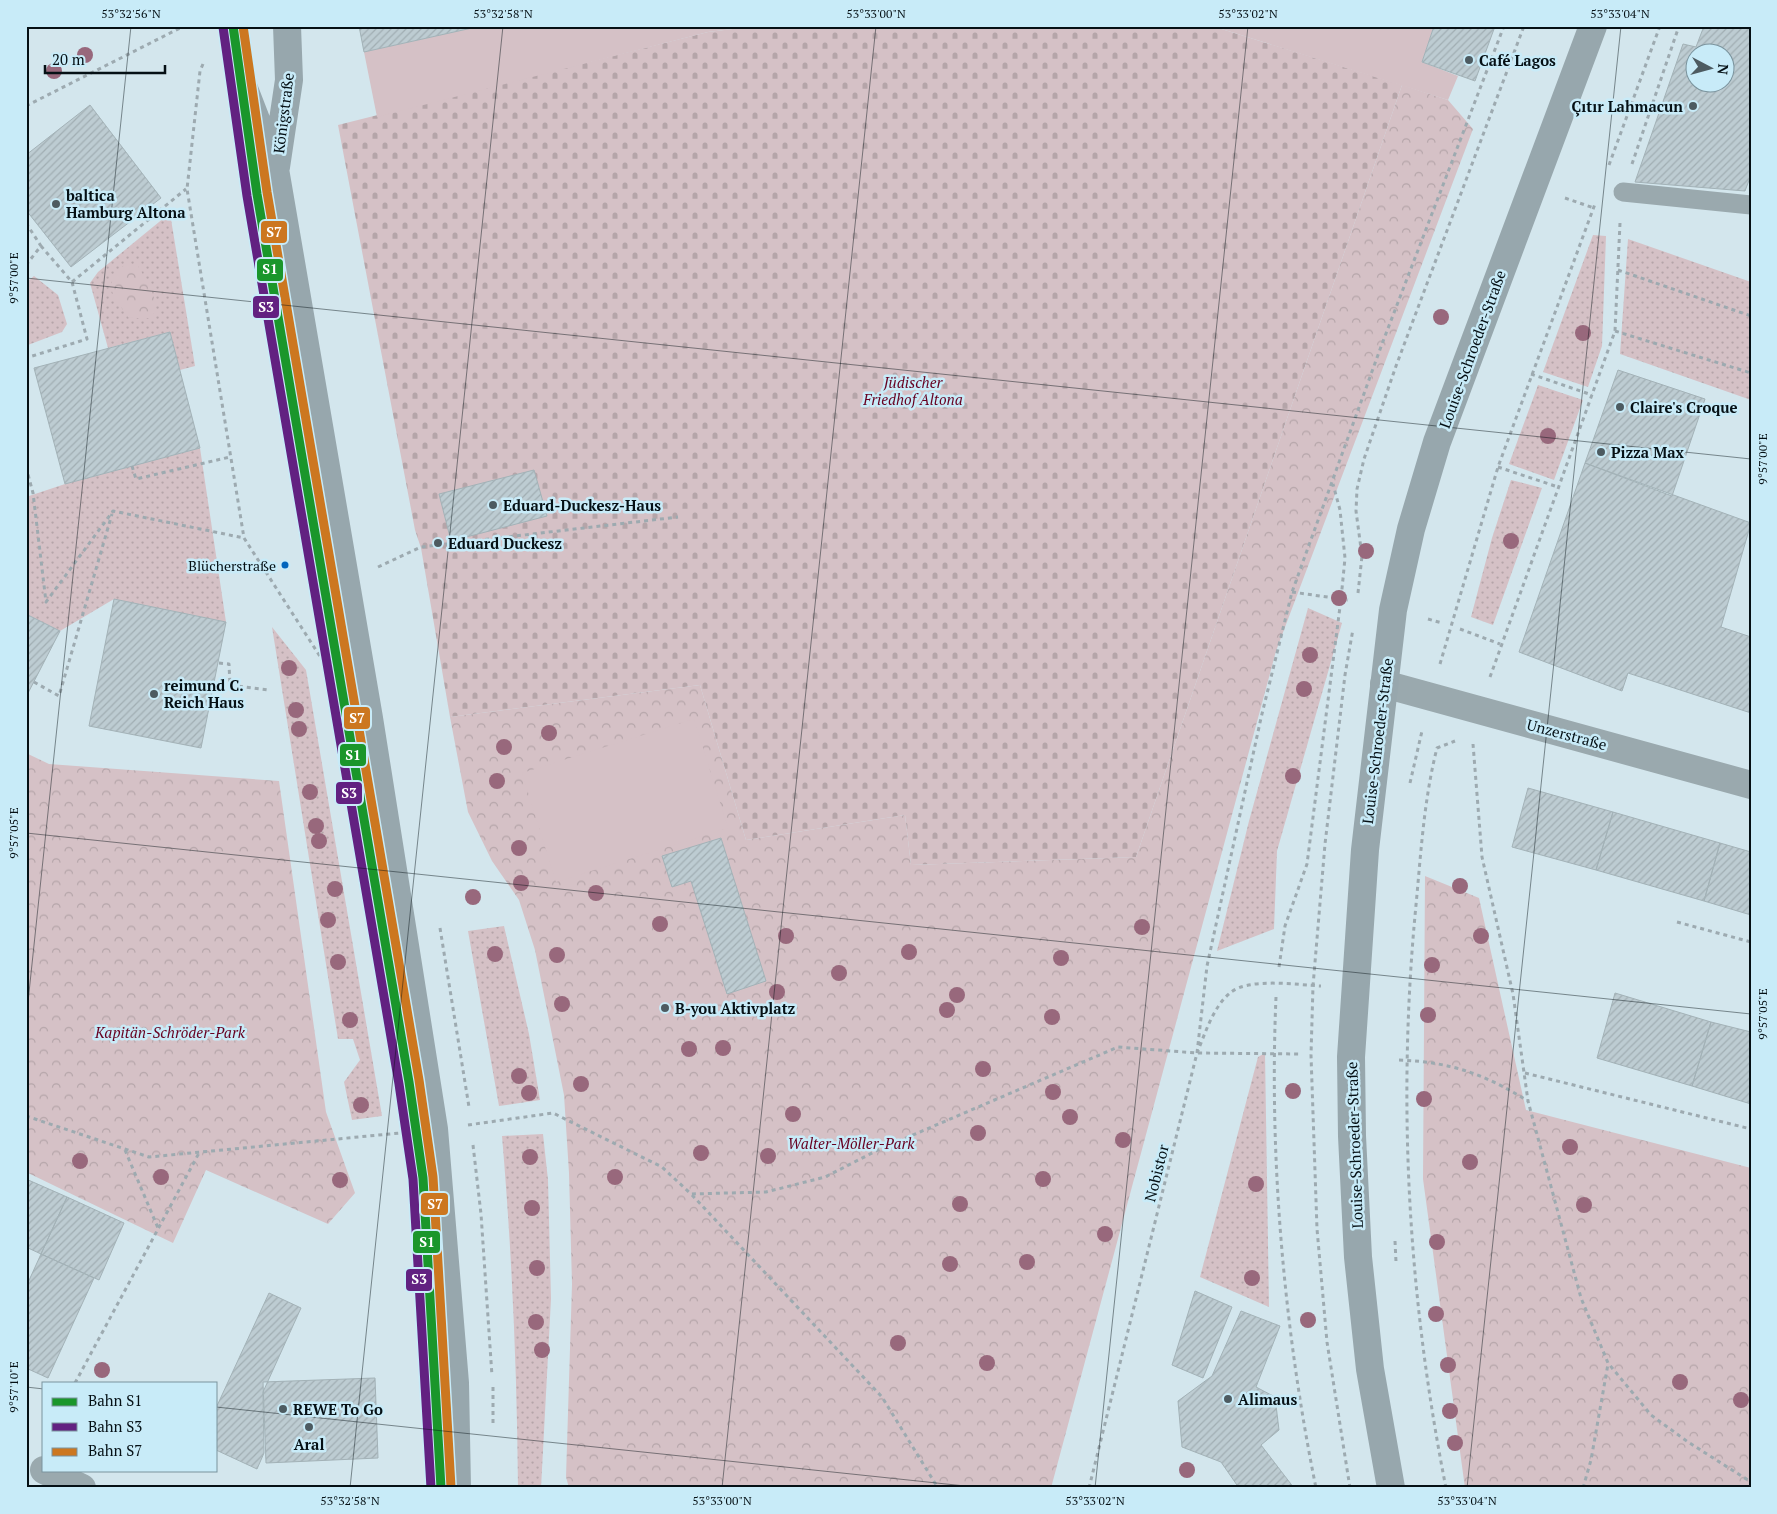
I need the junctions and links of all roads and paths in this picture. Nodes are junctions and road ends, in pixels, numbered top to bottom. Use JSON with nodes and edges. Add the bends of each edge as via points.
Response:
{"nodes":[{"id":1,"x":174,"y":26,"type":"edge"},
{"id":2,"x":184,"y":26,"type":"edge"},
{"id":3,"x":232,"y":26,"type":"edge"},
{"id":4,"x":287,"y":26,"type":"edge"},
{"id":5,"x":1504,"y":26,"type":"edge"},
{"id":6,"x":1593,"y":26,"type":"edge"},
{"id":7,"x":1660,"y":26,"type":"edge"},
{"id":8,"x":1679,"y":26,"type":"edge"},
{"id":9,"x":174,"y":31,"type":"junction"},
{"id":10,"x":204,"y":62,"type":"dead end"},
{"id":11,"x":26,"y":106,"type":"edge"},
{"id":12,"x":275,"y":169,"type":"junction"},
{"id":13,"x":1607,"y":171,"type":"dead end"},
{"id":14,"x":1532,"y":186,"type":"junction"},
{"id":15,"x":187,"y":189,"type":"junction"},
{"id":16,"x":1622,"y":192,"type":"junction"},
{"id":17,"x":1597,"y":198,"type":"dead end"},
{"id":18,"x":1751,"y":204,"type":"edge"},
{"id":19,"x":1593,"y":208,"type":"junction"},
{"id":20,"x":1620,"y":218,"type":"junction"},
{"id":21,"x":26,"y":223,"type":"edge"},
{"id":22,"x":41,"y":246,"type":"junction"},
{"id":23,"x":26,"y":265,"type":"edge"},
{"id":24,"x":1618,"y":270,"type":"junction"},
{"id":25,"x":72,"y":282,"type":"junction"},
{"id":26,"x":1751,"y":316,"type":"edge"},
{"id":27,"x":1615,"y":331,"type":"junction"},
{"id":28,"x":26,"y":358,"type":"edge"},
{"id":29,"x":1751,"y":373,"type":"edge"},
{"id":30,"x":1531,"y":374,"type":"junction"},
{"id":31,"x":1592,"y":395,"type":"junction"},
{"id":32,"x":230,"y":457,"type":"junction"},
{"id":33,"x":132,"y":466,"type":"dead end"},
{"id":34,"x":26,"y":467,"type":"edge"},
{"id":35,"x":1498,"y":467,"type":"junction"},
{"id":36,"x":27,"y":475,"type":"edge"},
{"id":37,"x":1332,"y":483,"type":"junction"},
{"id":38,"x":1558,"y":487,"type":"junction"},
{"id":39,"x":113,"y":511,"type":"junction"},
{"id":40,"x":678,"y":517,"type":"dead end"},
{"id":41,"x":244,"y":538,"type":"junction"},
{"id":42,"x":345,"y":581,"type":"junction"},
{"id":43,"x":1292,"y":592,"type":"junction"},
{"id":44,"x":1341,"y":599,"type":"junction"},
{"id":45,"x":1348,"y":600,"type":"dead end"},
{"id":46,"x":1460,"y":629,"type":"dead end"},
{"id":47,"x":1500,"y":644,"type":"junction"},
{"id":48,"x":219,"y":663,"type":"dead end"},
{"id":49,"x":327,"y":666,"type":"dead end"},
{"id":50,"x":1489,"y":680,"type":"dead end"},
{"id":51,"x":34,"y":682,"type":"dead end"},
{"id":52,"x":1384,"y":684,"type":"junction"},
{"id":53,"x":268,"y":690,"type":"dead end"},
{"id":54,"x":1431,"y":697,"type":"junction"},
{"id":55,"x":1472,"y":735,"type":"dead end"},
{"id":56,"x":1463,"y":738,"type":"dead end"},
{"id":57,"x":1751,"y":784,"type":"edge"},
{"id":58,"x":1410,"y":787,"type":"dead end"},
{"id":59,"x":1677,"y":922,"type":"dead end"},
{"id":60,"x":1751,"y":942,"type":"edge"},
{"id":61,"x":1279,"y":967,"type":"dead end"},
{"id":62,"x":1354,"y":989,"type":"junction"},
{"id":63,"x":1276,"y":997,"type":"dead end"},
{"id":64,"x":1197,"y":1053,"type":"junction"},
{"id":65,"x":1274,"y":1053,"type":"junction"},
{"id":66,"x":1302,"y":1054,"type":"dead end"},
{"id":67,"x":1399,"y":1060,"type":"dead end"},
{"id":68,"x":1405,"y":1060,"type":"junction"},
{"id":69,"x":1525,"y":1073,"type":"junction"},
{"id":70,"x":1528,"y":1101,"type":"junction"},
{"id":71,"x":26,"y":1116,"type":"edge"},
{"id":72,"x":434,"y":1129,"type":"junction"},
{"id":73,"x":1751,"y":1129,"type":"edge"},
{"id":74,"x":125,"y":1149,"type":"junction"},
{"id":75,"x":200,"y":1152,"type":"junction"},
{"id":76,"x":691,"y":1194,"type":"junction"},
{"id":77,"x":158,"y":1228,"type":"junction"},
{"id":78,"x":1395,"y":1237,"type":"dead end"},
{"id":79,"x":1397,"y":1266,"type":"dead end"},
{"id":80,"x":1608,"y":1363,"type":"junction"},
{"id":81,"x":75,"y":1382,"type":"edge"},
{"id":82,"x":44,"y":1472,"type":"edge"},
{"id":83,"x":1751,"y":1482,"type":"edge"},
{"id":84,"x":82,"y":1488,"type":"edge"},
{"id":85,"x":457,"y":1488,"type":"edge"},
{"id":86,"x":938,"y":1488,"type":"edge"},
{"id":87,"x":1089,"y":1488,"type":"edge"},
{"id":88,"x":1316,"y":1488,"type":"edge"},
{"id":89,"x":1391,"y":1488,"type":"edge"},
{"id":90,"x":1446,"y":1488,"type":"edge"},
{"id":91,"x":1583,"y":1488,"type":"edge"}],
"edges":[{"from":1,"to":9,"type":"path"},
{"from":2,"to":9,"type":"path"},
{"from":3,"to":12,"type":"main road","name":"Königstraße","via":[[243,86]]},
{"from":4,"to":12,"type":"main road","name":"Königstraße","via":[[290,80]]},
{"from":5,"to":37,"type":"path"},
{"from":6,"to":14,"type":"main road","name":"Louise-Schroeder-Straße"},
{"from":7,"to":13,"type":"path"},
{"from":8,"to":16,"type":"path"},
{"from":9,"to":11,"type":"path"},
{"from":10,"to":15,"type":"path","via":[[200,71]]},
{"from":12,"to":42,"type":"main road","name":"Königstraße"},
{"from":14,"to":19,"type":"path"},
{"from":14,"to":52,"type":"main road","name":"Louise-Schroeder-Straße","via":[[1437,442],[1411,529],[1393,610]]},
{"from":15,"to":25,"type":"path"},
{"from":15,"to":32,"type":"path"},
{"from":16,"to":18,"type":"lane"},
{"from":16,"to":20,"type":"path"},
{"from":17,"to":19,"type":"path"},
{"from":19,"to":20,"type":"path"},
{"from":19,"to":30,"type":"path"},
{"from":20,"to":24,"type":"path"},
{"from":21,"to":22,"type":"path"},
{"from":22,"to":23,"type":"path"},
{"from":22,"to":25,"type":"path"},
{"from":24,"to":26,"type":"path"},
{"from":24,"to":27,"type":"path"},
{"from":25,"to":28,"type":"path","via":[[87,339]]},
{"from":27,"to":29,"type":"path"},
{"from":27,"to":31,"type":"path"},
{"from":30,"to":31,"type":"path"},
{"from":30,"to":35,"type":"path"},
{"from":31,"to":38,"type":"path"},
{"from":32,"to":33,"type":"path","via":[[136,479]]},
{"from":32,"to":41,"type":"path"},
{"from":34,"to":36,"type":"path"},
{"from":35,"to":38,"type":"path"},
{"from":35,"to":54,"type":"path"},
{"from":36,"to":39,"type":"path","via":[[33,494],[46,602]]},
{"from":37,"to":43,"type":"path"},
{"from":37,"to":44,"type":"path","via":[[1340,510],[1346,558]]},
{"from":38,"to":47,"type":"path"},
{"from":39,"to":41,"type":"path"},
{"from":39,"to":51,"type":"path","via":[[59,696]]},
{"from":40,"to":42,"type":"path","via":[[421,548]]},
{"from":41,"to":49,"type":"path"},
{"from":42,"to":72,"type":"main road","name":"Königstraße"},
{"from":43,"to":44,"type":"path"},
{"from":43,"to":64,"type":"path","via":[[1267,690],[1207,966]]},
{"from":44,"to":45,"type":"path"},
{"from":44,"to":61,"type":"path","via":[[1306,864],[1284,926]]},
{"from":46,"to":47,"type":"path"},
{"from":47,"to":50,"type":"path"},
{"from":48,"to":53,"type":"path","via":[[229,664],[230,685]]},
{"from":52,"to":54,"type":"street","name":"Unzerstraße"},
{"from":52,"to":62,"type":"main road","name":"Louise-Schroeder-Straße","via":[[1365,850]]},
{"from":54,"to":57,"type":"street","name":"Unzerstraße"},
{"from":54,"to":58,"type":"path"},
{"from":55,"to":69,"type":"path","via":[[1482,857],[1514,994]]},
{"from":56,"to":68,"type":"path","via":[[1437,748],[1427,787]]},
{"from":59,"to":60,"type":"path"},
{"from":62,"to":64,"type":"path","name":"Nobistor","via":[[1277,982],[1231,992],[1212,1019]]},
{"from":62,"to":89,"type":"main road","name":"Louise-Schroeder-Straße","via":[[1352,1136],[1358,1257],[1370,1369]]},
{"from":63,"to":65,"type":"path"},
{"from":64,"to":65,"type":"path"},
{"from":64,"to":76,"type":"path","via":[[1118,1047],[878,1150],[825,1177],[766,1192]]},
{"from":64,"to":87,"type":"path","name":"Nobistor"},
{"from":65,"to":66,"type":"path"},
{"from":65,"to":88,"type":"path","via":[[1277,1167],[1288,1304],[1303,1424]]},
{"from":67,"to":68,"type":"path"},
{"from":68,"to":70,"type":"path","via":[[1457,1066],[1498,1082]]},
{"from":68,"to":90,"type":"path","via":[[1408,1172],[1418,1313],[1430,1407]]},
{"from":69,"to":70,"type":"path"},
{"from":69,"to":73,"type":"path"},
{"from":70,"to":80,"type":"path","via":[[1581,1298]]},
{"from":71,"to":74,"type":"path"},
{"from":72,"to":75,"type":"path"},
{"from":72,"to":76,"type":"path","via":[[553,1113],[662,1167]]},
{"from":72,"to":85,"type":"main road","name":"Königstraße","via":[[455,1383]]},
{"from":74,"to":75,"type":"path","via":[[149,1157]]},
{"from":74,"to":77,"type":"path"},
{"from":75,"to":77,"type":"path"},
{"from":76,"to":86,"type":"path","via":[[882,1397]]},
{"from":77,"to":81,"type":"path"},
{"from":78,"to":79,"type":"path"},
{"from":80,"to":83,"type":"path","via":[[1651,1415]]},
{"from":80,"to":91,"type":"path"},
{"from":82,"to":84,"type":"street"}]}
